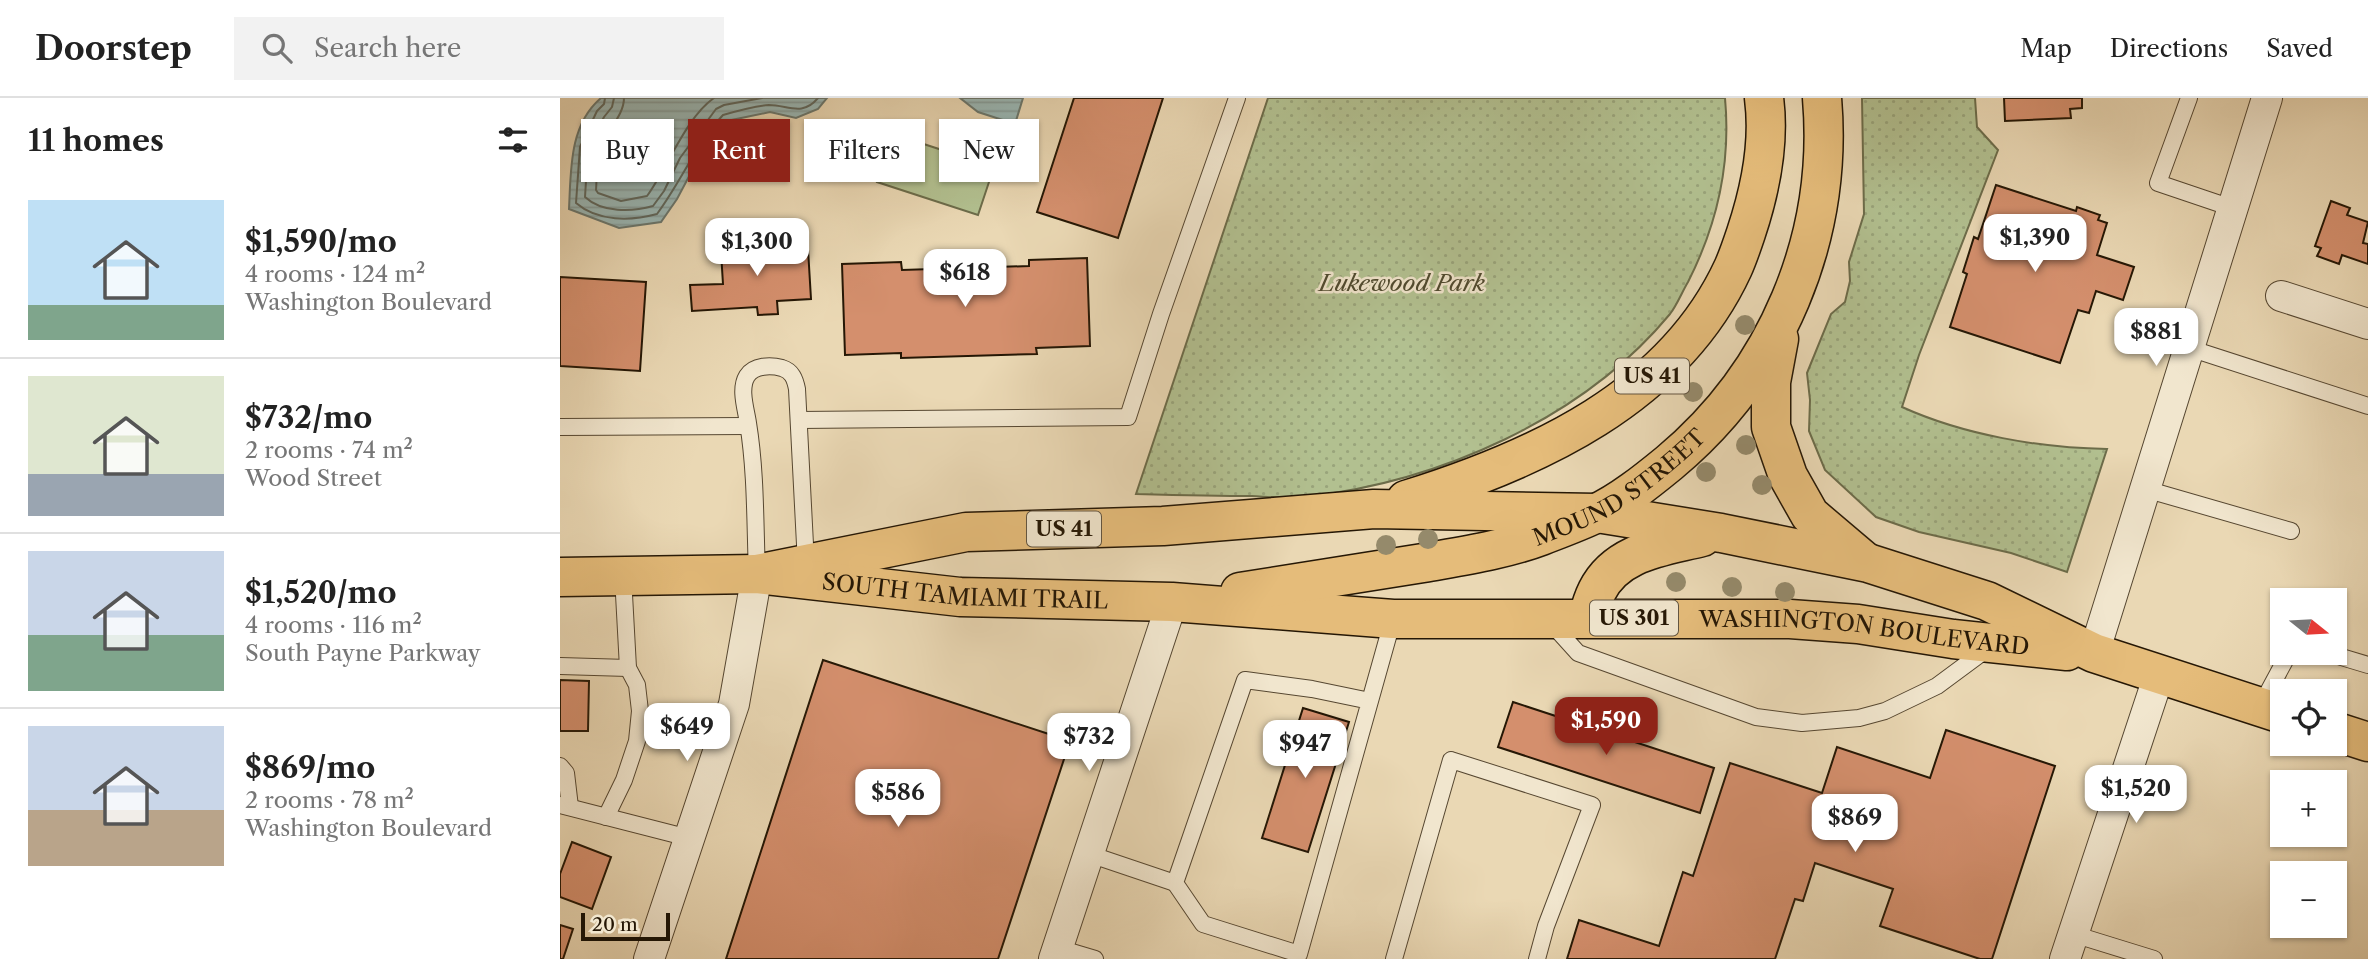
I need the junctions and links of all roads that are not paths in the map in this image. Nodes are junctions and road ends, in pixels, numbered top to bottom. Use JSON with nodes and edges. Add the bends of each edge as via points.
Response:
{"nodes":[{"id":1,"x":1237,"y":98,"type":"edge"},
{"id":2,"x":1764,"y":98,"type":"edge"},
{"id":3,"x":1822,"y":98,"type":"edge"},
{"id":4,"x":2189,"y":98,"type":"edge"},
{"id":5,"x":2266,"y":98,"type":"edge"},
{"id":6,"x":2232,"y":208,"type":"junction"},
{"id":7,"x":2281,"y":296,"type":"dead end"},
{"id":8,"x":1783,"y":319,"type":"junction"},
{"id":9,"x":2368,"y":324,"type":"edge"},
{"id":10,"x":2189,"y":348,"type":"junction"},
{"id":11,"x":2368,"y":406,"type":"edge"},
{"id":12,"x":799,"y":420,"type":"junction"},
{"id":13,"x":748,"y":426,"type":"junction"},
{"id":14,"x":560,"y":428,"type":"edge"},
{"id":15,"x":2144,"y":489,"type":"junction"},
{"id":16,"x":1374,"y":509,"type":"junction"},
{"id":17,"x":1597,"y":513,"type":"junction"},
{"id":18,"x":2291,"y":531,"type":"dead end"},
{"id":19,"x":1721,"y":533,"type":"junction"},
{"id":20,"x":1868,"y":563,"type":"junction"},
{"id":21,"x":806,"y":564,"type":"junction"},
{"id":22,"x":757,"y":574,"type":"junction"},
{"id":23,"x":623,"y":576,"type":"junction"},
{"id":24,"x":560,"y":577,"type":"edge"},
{"id":25,"x":1172,"y":602,"type":"junction"},
{"id":26,"x":1547,"y":617,"type":"junction"},
{"id":27,"x":1588,"y":617,"type":"junction"},
{"id":28,"x":1393,"y":619,"type":"junction"},
{"id":29,"x":1994,"y":643,"type":"junction"},
{"id":30,"x":2094,"y":653,"type":"junction"},
{"id":31,"x":2347,"y":659,"type":"edge"},
{"id":32,"x":2368,"y":665,"type":"edge"},
{"id":33,"x":560,"y":666,"type":"edge"},
{"id":34,"x":628,"y":668,"type":"junction"},
{"id":35,"x":2159,"y":675,"type":"junction"},
{"id":36,"x":1370,"y":701,"type":"junction"},
{"id":37,"x":2270,"y":711,"type":"edge"},
{"id":38,"x":2347,"y":735,"type":"edge"},
{"id":39,"x":2368,"y":742,"type":"edge"},
{"id":40,"x":560,"y":766,"type":"edge"},
{"id":41,"x":565,"y":806,"type":"edge"},
{"id":42,"x":607,"y":817,"type":"junction"},
{"id":43,"x":689,"y":838,"type":"junction"},
{"id":44,"x":1089,"y":854,"type":"junction"},
{"id":45,"x":1175,"y":883,"type":"junction"},
{"id":46,"x":2069,"y":947,"type":"edge"},
{"id":47,"x":1056,"y":953,"type":"edge"},
{"id":48,"x":649,"y":959,"type":"edge"},
{"id":49,"x":1095,"y":959,"type":"edge"},
{"id":50,"x":1394,"y":959,"type":"edge"},
{"id":51,"x":1537,"y":959,"type":"edge"},
{"id":52,"x":2154,"y":959,"type":"edge"}],
"edges":[{"from":1,"to":12,"type":"lane","via":[[1128,417]]},
{"from":2,"to":16,"type":"main road","number":"US 41","via":[[1763,160],[1755,208],[1734,268],[1677,352],[1636,391],[1578,429],[1455,485]]},
{"from":3,"to":8,"type":"main road","name":"MOUND STREET","number":"US 41","via":[[1825,131],[1819,199],[1807,256]]},
{"from":4,"to":6,"type":"lane","via":[[2158,183]]},
{"from":5,"to":6,"type":"street"},
{"from":6,"to":10,"type":"street"},
{"from":7,"to":9,"type":"street"},
{"from":8,"to":17,"type":"main road","name":"MOUND STREET","number":"US 41","via":[[1716,419],[1650,478]]},
{"from":8,"to":20,"type":"main road","via":[[1771,382],[1771,428],[1788,475],[1810,515]]},
{"from":10,"to":11,"type":"lane"},
{"from":10,"to":15,"type":"street"},
{"from":12,"to":13,"type":"lane","via":[[793,375],[782,368],[763,367],[752,371],[744,383]]},
{"from":12,"to":21,"type":"lane"},
{"from":13,"to":14,"type":"lane"},
{"from":13,"to":22,"type":"lane"},
{"from":15,"to":18,"type":"lane"},
{"from":15,"to":30,"type":"street"},
{"from":16,"to":17,"type":"main road","name":"WASHINGTON BOULEVARD","number":"US 301"},
{"from":16,"to":21,"type":"main road","name":"SOUTH TAMIAMI TRAIL","number":"US 41","via":[[1163,526],[966,532]]},
{"from":17,"to":19,"type":"main road","name":"WASHINGTON BOULEVARD","number":"US 301"},
{"from":17,"to":25,"type":"main road","name":"MOUND STREET","number":"US 41","via":[[1538,537],[1472,554]]},
{"from":19,"to":20,"type":"main road","name":"WASHINGTON BOULEVARD","number":"US 301"},
{"from":19,"to":27,"type":"main road","via":[[1645,551],[1617,565],[1597,590]]},
{"from":20,"to":30,"type":"main road","name":"WASHINGTON BOULEVARD","number":"US 301","via":[[1987,601]]},
{"from":21,"to":22,"type":"main road","name":"SOUTH TAMIAMI TRAIL","number":"US 41"},
{"from":22,"to":23,"type":"main road","name":"SOUTH TAMIAMI TRAIL","number":"US 41"},
{"from":22,"to":25,"type":"main road","name":"SOUTH TAMIAMI TRAIL","number":"US 41","via":[[960,597]]},
{"from":22,"to":43,"type":"street","via":[[734,704]]},
{"from":23,"to":24,"type":"main road","name":"SOUTH TAMIAMI TRAIL","number":"US 41"},
{"from":23,"to":34,"type":"lane"},
{"from":25,"to":28,"type":"main road","name":"WASHINGTON BOULEVARD","number":"US 301"},
{"from":25,"to":44,"type":"street"},
{"from":26,"to":27,"type":"main road","name":"WASHINGTON BOULEVARD","number":"US 301"},
{"from":26,"to":28,"type":"main road","name":"WASHINGTON BOULEVARD","number":"US 301"},
{"from":26,"to":29,"type":"lane","via":[[1578,653],[1756,717],[1802,723],[1885,711],[1937,686]]},
{"from":27,"to":29,"type":"main road","name":"WASHINGTON BOULEVARD","number":"US 301","via":[[1790,619]]},
{"from":28,"to":36,"type":"lane"},
{"from":29,"to":30,"type":"main road","name":"WASHINGTON BOULEVARD","number":"US 301"},
{"from":30,"to":35,"type":"main road","name":"WASHINGTON BOULEVARD","number":"US 301"},
{"from":31,"to":32,"type":"lane"},
{"from":33,"to":34,"type":"lane"},
{"from":34,"to":42,"type":"lane","via":[[637,685],[638,741]]},
{"from":35,"to":37,"type":"main road","name":"WASHINGTON BOULEVARD","number":"US 301"},
{"from":35,"to":46,"type":"street"},
{"from":36,"to":45,"type":"lane","via":[[1245,680]]},
{"from":36,"to":45,"type":"lane","via":[[1299,954],[1203,924]]},
{"from":38,"to":39,"type":"main road"},
{"from":40,"to":41,"type":"lane","via":[[566,773]]},
{"from":41,"to":42,"type":"lane"},
{"from":42,"to":43,"type":"lane"},
{"from":43,"to":48,"type":"street"},
{"from":44,"to":45,"type":"lane"},
{"from":44,"to":47,"type":"street"},
{"from":46,"to":52,"type":"lane"},
{"from":47,"to":49,"type":"lane"},
{"from":50,"to":51,"type":"lane","via":[[1451,760],[1592,805]]}]}
